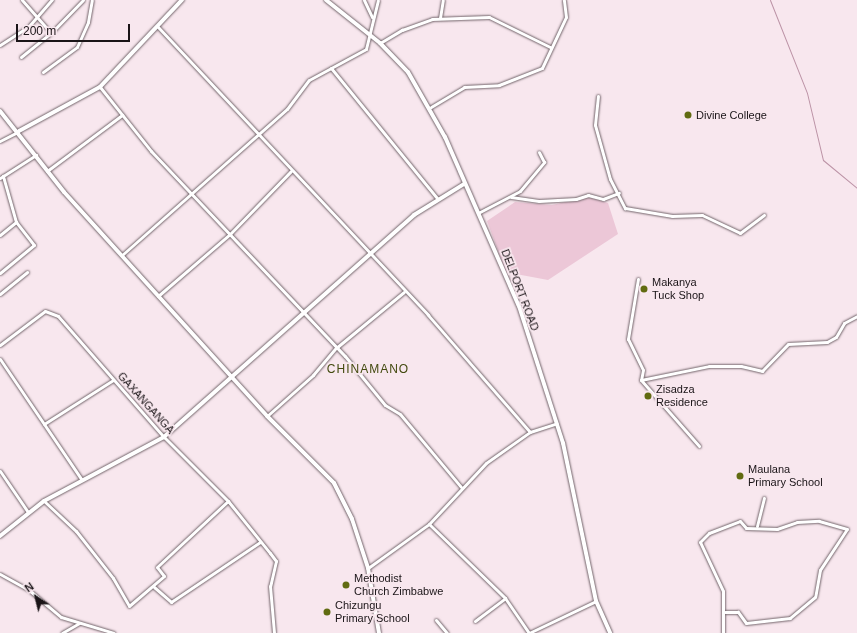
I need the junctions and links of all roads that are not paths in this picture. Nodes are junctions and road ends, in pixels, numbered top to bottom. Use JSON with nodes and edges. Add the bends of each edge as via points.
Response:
{"nodes":[{"id":1,"x":22,"y":0,"type":"edge"},
{"id":2,"x":52,"y":0,"type":"edge"},
{"id":3,"x":83,"y":0,"type":"edge"},
{"id":4,"x":87,"y":0,"type":"edge"},
{"id":5,"x":92,"y":0,"type":"edge"},
{"id":6,"x":182,"y":0,"type":"edge"},
{"id":7,"x":326,"y":0,"type":"edge"},
{"id":8,"x":364,"y":0,"type":"edge"},
{"id":9,"x":378,"y":0,"type":"edge"},
{"id":10,"x":443,"y":0,"type":"edge"},
{"id":11,"x":564,"y":0,"type":"edge"},
{"id":12,"x":372,"y":17,"type":"junction"},
{"id":13,"x":440,"y":18,"type":"junction"},
{"id":14,"x":37,"y":19,"type":"junction"},
{"id":15,"x":158,"y":27,"type":"junction"},
{"id":16,"x":368,"y":33,"type":"junction"},
{"id":17,"x":51,"y":34,"type":"junction"},
{"id":18,"x":380,"y":43,"type":"junction"},
{"id":19,"x":0,"y":45,"type":"edge"},
{"id":20,"x":550,"y":47,"type":"junction"},
{"id":21,"x":21,"y":57,"type":"dead end"},
{"id":22,"x":331,"y":68,"type":"junction"},
{"id":23,"x":43,"y":72,"type":"dead end"},
{"id":24,"x":100,"y":87,"type":"junction"},
{"id":25,"x":598,"y":96,"type":"dead end"},
{"id":26,"x":431,"y":107,"type":"junction"},
{"id":27,"x":0,"y":111,"type":"edge"},
{"id":28,"x":122,"y":115,"type":"junction"},
{"id":29,"x":20,"y":132,"type":"junction"},
{"id":30,"x":258,"y":135,"type":"junction"},
{"id":31,"x":0,"y":141,"type":"edge"},
{"id":32,"x":539,"y":152,"type":"dead end"},
{"id":33,"x":36,"y":155,"type":"junction"},
{"id":34,"x":48,"y":171,"type":"junction"},
{"id":35,"x":291,"y":171,"type":"junction"},
{"id":36,"x":2,"y":177,"type":"edge"},
{"id":37,"x":464,"y":184,"type":"junction"},
{"id":38,"x":619,"y":193,"type":"junction"},
{"id":39,"x":192,"y":196,"type":"junction"},
{"id":40,"x":511,"y":197,"type":"junction"},
{"id":41,"x":437,"y":198,"type":"junction"},
{"id":42,"x":478,"y":213,"type":"junction"},
{"id":43,"x":764,"y":215,"type":"dead end"},
{"id":44,"x":16,"y":222,"type":"junction"},
{"id":45,"x":0,"y":235,"type":"edge"},
{"id":46,"x":228,"y":235,"type":"junction"},
{"id":47,"x":367,"y":254,"type":"junction"},
{"id":48,"x":122,"y":255,"type":"junction"},
{"id":49,"x":27,"y":272,"type":"dead end"},
{"id":50,"x":0,"y":273,"type":"edge"},
{"id":51,"x":638,"y":279,"type":"dead end"},
{"id":52,"x":404,"y":292,"type":"junction"},
{"id":53,"x":0,"y":294,"type":"edge"},
{"id":54,"x":158,"y":296,"type":"junction"},
{"id":55,"x":302,"y":311,"type":"junction"},
{"id":56,"x":857,"y":316,"type":"edge"},
{"id":57,"x":0,"y":345,"type":"edge"},
{"id":58,"x":336,"y":348,"type":"junction"},
{"id":59,"x":0,"y":359,"type":"edge"},
{"id":60,"x":232,"y":377,"type":"junction"},
{"id":61,"x":113,"y":380,"type":"junction"},
{"id":62,"x":641,"y":380,"type":"junction"},
{"id":63,"x":267,"y":416,"type":"junction"},
{"id":64,"x":557,"y":423,"type":"junction"},
{"id":65,"x":44,"y":424,"type":"junction"},
{"id":66,"x":530,"y":432,"type":"junction"},
{"id":67,"x":164,"y":438,"type":"junction"},
{"id":68,"x":699,"y":446,"type":"dead end"},
{"id":69,"x":0,"y":471,"type":"edge"},
{"id":70,"x":82,"y":480,"type":"junction"},
{"id":71,"x":461,"y":487,"type":"junction"},
{"id":72,"x":764,"y":498,"type":"dead end"},
{"id":73,"x":44,"y":501,"type":"junction"},
{"id":74,"x":228,"y":501,"type":"junction"},
{"id":75,"x":28,"y":512,"type":"junction"},
{"id":76,"x":429,"y":524,"type":"junction"},
{"id":77,"x":757,"y":526,"type":"junction"},
{"id":78,"x":0,"y":536,"type":"edge"},
{"id":79,"x":260,"y":542,"type":"junction"},
{"id":80,"x":368,"y":568,"type":"junction"},
{"id":81,"x":0,"y":574,"type":"edge"},
{"id":82,"x":154,"y":588,"type":"junction"},
{"id":83,"x":505,"y":598,"type":"junction"},
{"id":84,"x":596,"y":601,"type":"junction"},
{"id":85,"x":725,"y":612,"type":"junction"},
{"id":86,"x":436,"y":620,"type":"dead end"},
{"id":87,"x":475,"y":621,"type":"dead end"},
{"id":88,"x":79,"y":623,"type":"junction"},
{"id":89,"x":62,"y":633,"type":"edge"},
{"id":90,"x":114,"y":633,"type":"edge"},
{"id":91,"x":274,"y":633,"type":"edge"},
{"id":92,"x":379,"y":633,"type":"edge"},
{"id":93,"x":447,"y":633,"type":"edge"},
{"id":94,"x":529,"y":633,"type":"edge"},
{"id":95,"x":610,"y":633,"type":"edge"},
{"id":96,"x":723,"y":633,"type":"edge"}],
"edges":[{"from":1,"to":14,"type":"street"},
{"from":2,"to":14,"type":"street"},
{"from":3,"to":17,"type":"street"},
{"from":4,"to":5,"type":"street"},
{"from":5,"to":23,"type":"street","via":[[88,22],[77,47]]},
{"from":6,"to":15,"type":"street"},
{"from":7,"to":16,"type":"street","name":"DELPORT ROAD"},
{"from":8,"to":12,"type":"street"},
{"from":9,"to":12,"type":"street"},
{"from":10,"to":13,"type":"street"},
{"from":11,"to":20,"type":"street","via":[[566,17]]},
{"from":12,"to":16,"type":"street"},
{"from":13,"to":18,"type":"street","via":[[402,30]]},
{"from":13,"to":20,"type":"street","via":[[496,18],[523,36]]},
{"from":14,"to":17,"type":"street"},
{"from":14,"to":19,"type":"street"},
{"from":15,"to":24,"type":"street"},
{"from":15,"to":30,"type":"street"},
{"from":16,"to":18,"type":"street","name":"DELPORT ROAD"},
{"from":16,"to":22,"type":"street","via":[[366,49]]},
{"from":17,"to":21,"type":"street"},
{"from":18,"to":26,"type":"street","name":"DELPORT ROAD","via":[[408,72]]},
{"from":20,"to":26,"type":"street","via":[[536,72],[499,85],[464,87]]},
{"from":22,"to":30,"type":"street","via":[[309,80],[287,109]]},
{"from":22,"to":41,"type":"street"},
{"from":24,"to":28,"type":"street"},
{"from":24,"to":29,"type":"street"},
{"from":25,"to":38,"type":"street","via":[[595,125],[610,179]]},
{"from":26,"to":37,"type":"street","name":"DELPORT ROAD"},
{"from":27,"to":29,"type":"street"},
{"from":28,"to":34,"type":"street"},
{"from":28,"to":39,"type":"street"},
{"from":29,"to":31,"type":"street"},
{"from":29,"to":33,"type":"street"},
{"from":30,"to":35,"type":"street"},
{"from":30,"to":39,"type":"street"},
{"from":32,"to":40,"type":"street","via":[[544,162]]},
{"from":33,"to":34,"type":"street"},
{"from":33,"to":36,"type":"street"},
{"from":34,"to":48,"type":"street"},
{"from":35,"to":46,"type":"street"},
{"from":35,"to":47,"type":"street"},
{"from":36,"to":44,"type":"street"},
{"from":37,"to":41,"type":"street"},
{"from":37,"to":42,"type":"street","name":"DELPORT ROAD"},
{"from":38,"to":40,"type":"street","via":[[603,200],[588,195],[576,199],[539,201]]},
{"from":38,"to":43,"type":"street","via":[[625,208],[672,216],[702,215],[740,233]]},
{"from":39,"to":46,"type":"street"},
{"from":39,"to":48,"type":"street"},
{"from":40,"to":42,"type":"street"},
{"from":41,"to":47,"type":"street"},
{"from":42,"to":64,"type":"street","name":"DELPORT ROAD","via":[[519,306]]},
{"from":44,"to":45,"type":"street"},
{"from":44,"to":50,"type":"street","via":[[34,245]]},
{"from":46,"to":54,"type":"street"},
{"from":46,"to":55,"type":"street"},
{"from":47,"to":52,"type":"street"},
{"from":47,"to":55,"type":"street"},
{"from":48,"to":54,"type":"street"},
{"from":49,"to":53,"type":"street"},
{"from":51,"to":62,"type":"street","via":[[628,339],[643,370]]},
{"from":52,"to":58,"type":"street"},
{"from":52,"to":66,"type":"street"},
{"from":54,"to":60,"type":"street"},
{"from":55,"to":58,"type":"street"},
{"from":55,"to":60,"type":"street"},
{"from":56,"to":62,"type":"street","via":[[844,323],[836,337],[827,342],[788,344],[762,371],[741,366],[709,366]]},
{"from":57,"to":61,"type":"street","name":"GAXANGANGA","via":[[45,311],[52,311]]},
{"from":58,"to":63,"type":"street","via":[[313,375]]},
{"from":58,"to":71,"type":"street","via":[[385,405],[400,414]]},
{"from":59,"to":65,"type":"street"},
{"from":60,"to":63,"type":"street"},
{"from":60,"to":67,"type":"street"},
{"from":61,"to":65,"type":"street"},
{"from":61,"to":67,"type":"street","name":"GAXANGANGA"},
{"from":62,"to":68,"type":"street"},
{"from":63,"to":80,"type":"street","via":[[318,466],[343,496]]},
{"from":64,"to":66,"type":"street"},
{"from":64,"to":84,"type":"street","name":"DELPORT ROAD","via":[[577,496]]},
{"from":65,"to":70,"type":"street"},
{"from":66,"to":71,"type":"street","via":[[486,463]]},
{"from":67,"to":70,"type":"street"},
{"from":67,"to":74,"type":"street","name":"GAXANGANGA"},
{"from":69,"to":75,"type":"street"},
{"from":70,"to":73,"type":"street"},
{"from":71,"to":76,"type":"street"},
{"from":72,"to":77,"type":"street"},
{"from":73,"to":75,"type":"street"},
{"from":73,"to":82,"type":"street","via":[[76,531],[113,578],[129,606]]},
{"from":74,"to":79,"type":"street","name":"GAXANGANGA"},
{"from":74,"to":82,"type":"street","via":[[157,567],[164,576]]},
{"from":75,"to":78,"type":"street"},
{"from":76,"to":80,"type":"street"},
{"from":76,"to":83,"type":"street"},
{"from":77,"to":85,"type":"street","via":[[746,528],[740,521],[714,530],[700,542],[723,591]]},
{"from":77,"to":85,"type":"street","via":[[776,529],[797,522],[819,521],[847,529],[820,570],[815,596],[790,618],[746,623],[738,612]]},
{"from":79,"to":82,"type":"street","via":[[171,602]]},
{"from":79,"to":91,"type":"street","name":"GAXANGANGA","via":[[276,561],[270,586]]},
{"from":80,"to":92,"type":"street"},
{"from":81,"to":88,"type":"street","via":[[29,590],[61,617]]},
{"from":83,"to":87,"type":"street"},
{"from":83,"to":94,"type":"street"},
{"from":84,"to":94,"type":"street"},
{"from":84,"to":95,"type":"street","name":"DELPORT ROAD"},
{"from":85,"to":96,"type":"street"},
{"from":86,"to":93,"type":"street"},
{"from":88,"to":89,"type":"street"},
{"from":88,"to":90,"type":"street"}]}
